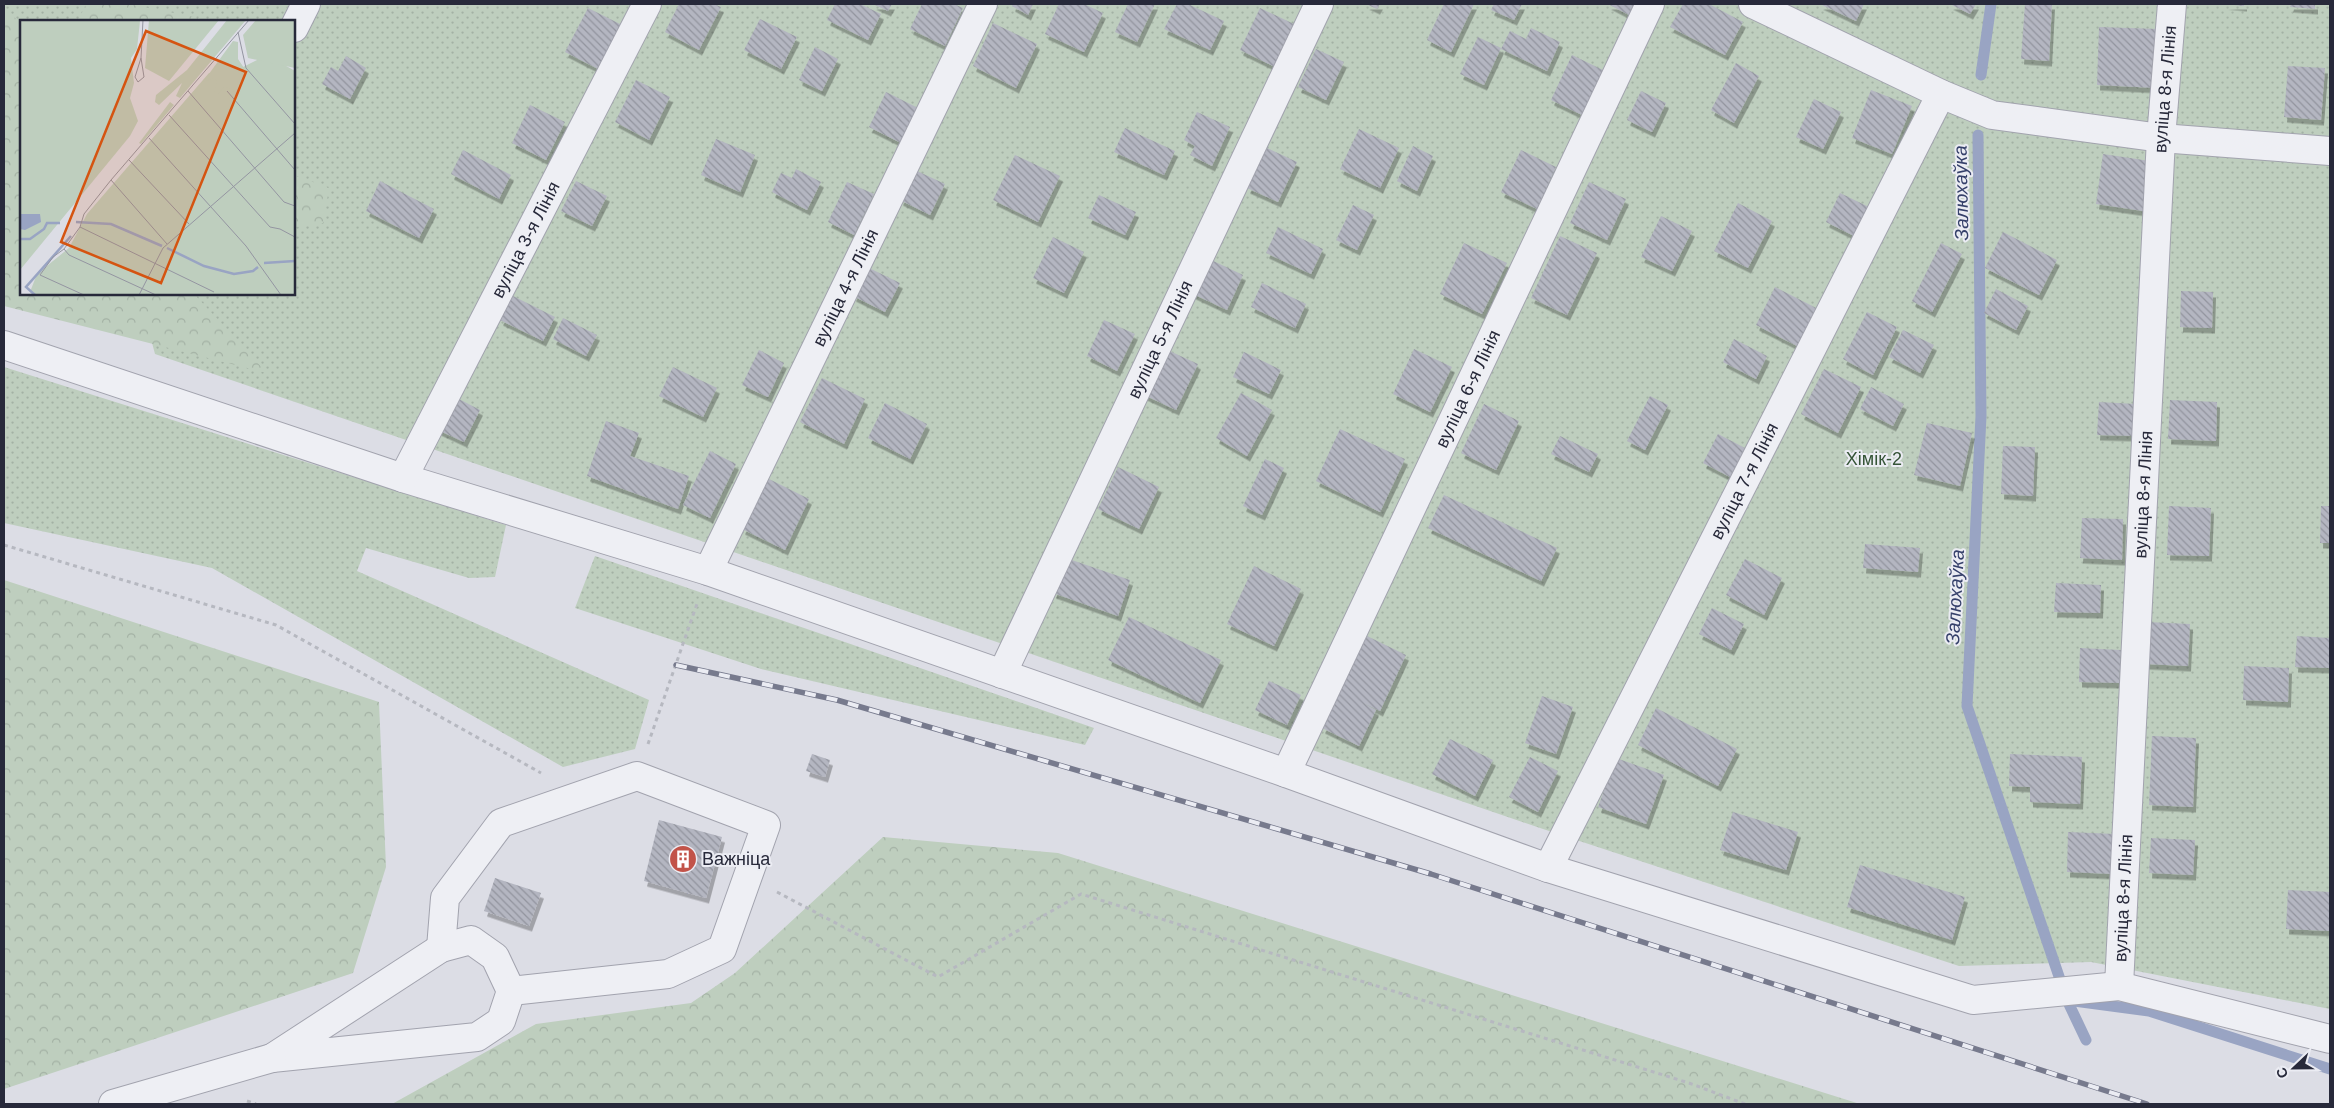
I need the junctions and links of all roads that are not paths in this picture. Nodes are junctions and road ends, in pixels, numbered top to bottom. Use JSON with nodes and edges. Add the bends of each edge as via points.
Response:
{"nodes":[{"id":1,"x":306,"y":4,"type":"edge"},
{"id":2,"x":648,"y":4,"type":"edge"},
{"id":3,"x":983,"y":4,"type":"edge"},
{"id":4,"x":1319,"y":4,"type":"edge"},
{"id":5,"x":1650,"y":4,"type":"edge"},
{"id":6,"x":1753,"y":4,"type":"edge"},
{"id":7,"x":2172,"y":4,"type":"edge"},
{"id":8,"x":295,"y":26,"type":"edge"},
{"id":9,"x":1941,"y":94,"type":"junction"},
{"id":10,"x":2161,"y":138,"type":"junction"},
{"id":11,"x":2330,"y":151,"type":"edge"},
{"id":12,"x":4,"y":345,"type":"edge"},
{"id":13,"x":403,"y":478,"type":"junction"},
{"id":14,"x":708,"y":571,"type":"junction"},
{"id":15,"x":1002,"y":674,"type":"junction"},
{"id":16,"x":1286,"y":773,"type":"junction"},
{"id":17,"x":1548,"y":868,"type":"junction"},
{"id":18,"x":441,"y":948,"type":"junction"},
{"id":19,"x":2119,"y":986,"type":"junction"},
{"id":20,"x":512,"y":990,"type":"junction"},
{"id":21,"x":2330,"y":1040,"type":"edge"},
{"id":22,"x":272,"y":1058,"type":"junction"},
{"id":23,"x":113,"y":1104,"type":"edge"}],
"edges":[{"from":1,"to":8,"type":"street"},
{"from":2,"to":13,"type":"street","name":"вуліца 3-я Лінія"},
{"from":3,"to":14,"type":"street","name":"вуліца 4-я Лінія"},
{"from":4,"to":15,"type":"street","name":"вуліца 5-я Лінія"},
{"from":5,"to":16,"type":"street","name":"вуліца 6-я Лінія"},
{"from":6,"to":9,"type":"street"},
{"from":7,"to":10,"type":"street","name":"вуліца 8-я Лінія"},
{"from":9,"to":10,"type":"street","via":[[1992,115]]},
{"from":9,"to":17,"type":"street","name":"вуліца 7-я Лінія"},
{"from":10,"to":11,"type":"street"},
{"from":10,"to":19,"type":"street","name":"вуліца 8-я Лінія"},
{"from":12,"to":13,"type":"street"},
{"from":13,"to":14,"type":"street"},
{"from":14,"to":15,"type":"street"},
{"from":15,"to":16,"type":"street"},
{"from":16,"to":17,"type":"street"},
{"from":17,"to":19,"type":"street","via":[[1973,1000]]},
{"from":18,"to":20,"type":"street","via":[[471,940],[495,957]]},
{"from":18,"to":20,"type":"street","via":[[444,898],[501,823],[637,776],[766,825],[722,949],[668,974]]},
{"from":18,"to":22,"type":"street"},
{"from":19,"to":21,"type":"street"},
{"from":20,"to":22,"type":"street","via":[[501,1021],[477,1037]]},
{"from":22,"to":23,"type":"street"}]}
